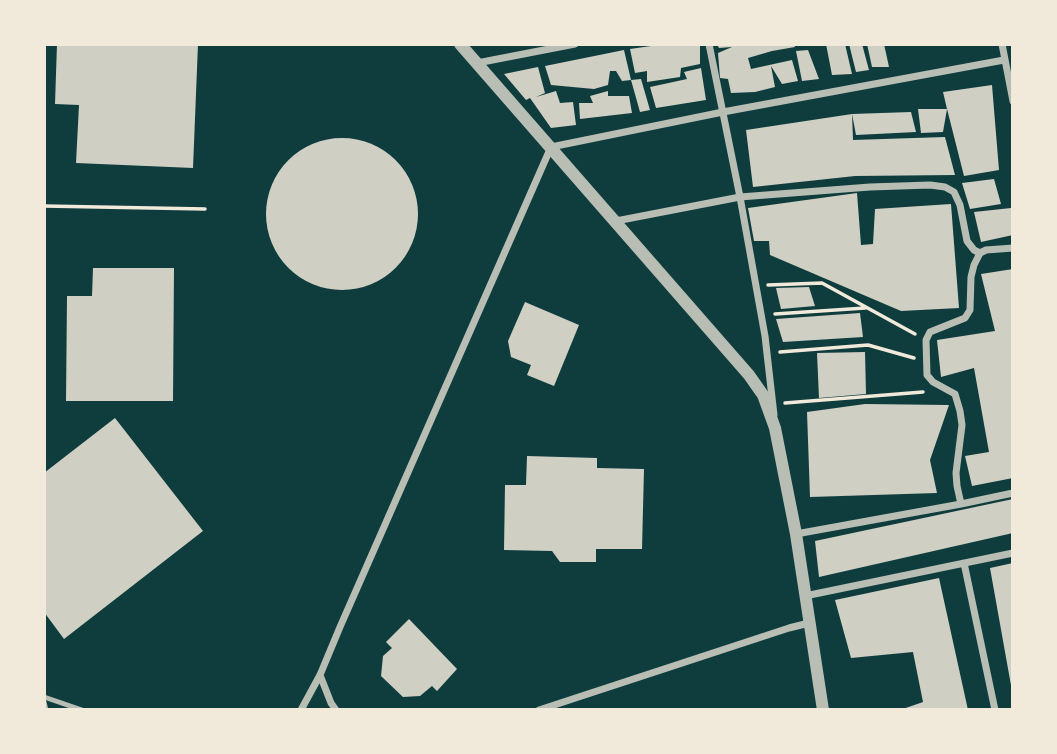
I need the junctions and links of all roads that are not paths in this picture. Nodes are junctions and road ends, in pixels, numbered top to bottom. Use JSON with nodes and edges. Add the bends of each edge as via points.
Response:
{"nodes":[{"id":1,"x":460,"y":44,"type":"edge"},
{"id":2,"x":575,"y":44,"type":"edge"},
{"id":3,"x":709,"y":44,"type":"edge"},
{"id":4,"x":1002,"y":44,"type":"edge"},
{"id":5,"x":1004,"y":60,"type":"junction"},
{"id":6,"x":477,"y":63,"type":"junction"},
{"id":7,"x":1013,"y":101,"type":"edge"},
{"id":8,"x":723,"y":111,"type":"junction"},
{"id":9,"x":551,"y":147,"type":"junction"},
{"id":10,"x":740,"y":197,"type":"junction"},
{"id":11,"x":616,"y":221,"type":"junction"},
{"id":12,"x":1013,"y":248,"type":"edge"},
{"id":13,"x":980,"y":253,"type":"junction"},
{"id":14,"x":775,"y":428,"type":"junction"},
{"id":15,"x":1013,"y":493,"type":"edge"},
{"id":16,"x":961,"y":504,"type":"junction"},
{"id":17,"x":796,"y":534,"type":"junction"},
{"id":18,"x":1013,"y":553,"type":"edge"},
{"id":19,"x":964,"y":563,"type":"junction"},
{"id":20,"x":805,"y":596,"type":"junction"},
{"id":21,"x":809,"y":623,"type":"junction"},
{"id":22,"x":320,"y":676,"type":"junction"},
{"id":23,"x":44,"y":696,"type":"edge"},
{"id":24,"x":44,"y":702,"type":"edge"},
{"id":25,"x":46,"y":710,"type":"edge"},
{"id":26,"x":82,"y":710,"type":"edge"},
{"id":27,"x":301,"y":710,"type":"edge"},
{"id":28,"x":336,"y":710,"type":"edge"},
{"id":29,"x":539,"y":710,"type":"edge"},
{"id":30,"x":823,"y":710,"type":"edge"},
{"id":31,"x":995,"y":710,"type":"edge"}],
"edges":[{"from":1,"to":6,"type":"street"},
{"from":2,"to":6,"type":"street"},
{"from":3,"to":8,"type":"street"},
{"from":4,"to":5,"type":"street"},
{"from":5,"to":7,"type":"street"},
{"from":5,"to":8,"type":"street"},
{"from":6,"to":9,"type":"street"},
{"from":8,"to":9,"type":"street"},
{"from":8,"to":10,"type":"street"},
{"from":9,"to":11,"type":"street"},
{"from":9,"to":22,"type":"street"},
{"from":10,"to":11,"type":"street"},
{"from":10,"to":13,"type":"street","via":[[908,185],[946,187],[960,205],[967,242]]},
{"from":10,"to":14,"type":"street"},
{"from":11,"to":14,"type":"street","via":[[749,375],[763,395]]},
{"from":12,"to":13,"type":"street"},
{"from":13,"to":16,"type":"street","via":[[971,277],[970,310],[965,318],[930,332],[926,340],[927,375],[958,400],[961,425],[956,473]]},
{"from":14,"to":17,"type":"street"},
{"from":15,"to":16,"type":"street"},
{"from":16,"to":17,"type":"street"},
{"from":17,"to":20,"type":"street"},
{"from":18,"to":19,"type":"street"},
{"from":19,"to":20,"type":"street"},
{"from":19,"to":31,"type":"street"},
{"from":20,"to":21,"type":"street"},
{"from":21,"to":29,"type":"street"},
{"from":21,"to":30,"type":"street"},
{"from":22,"to":27,"type":"street"},
{"from":22,"to":28,"type":"street"},
{"from":23,"to":26,"type":"lane"},
{"from":24,"to":25,"type":"lane"}]}
